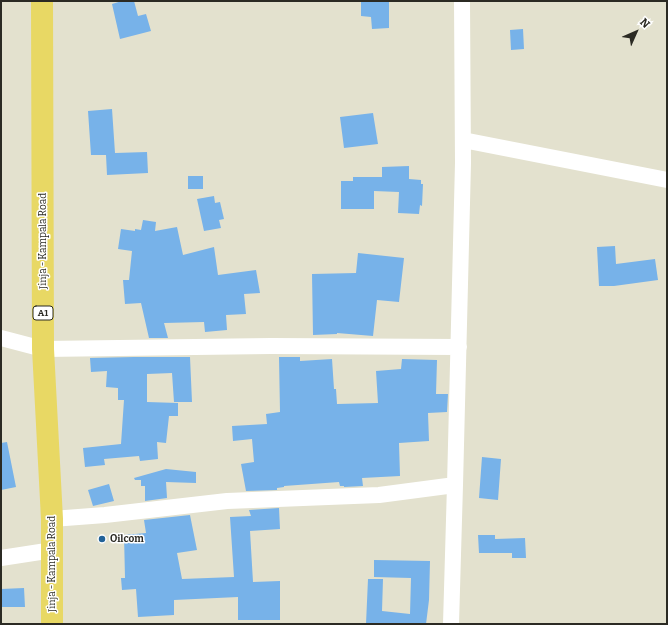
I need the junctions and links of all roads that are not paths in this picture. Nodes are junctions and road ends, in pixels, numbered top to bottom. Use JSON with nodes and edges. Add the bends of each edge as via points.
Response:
{"nodes":[{"id":1,"x":42,"y":1,"type":"edge"},
{"id":2,"x":462,"y":1,"type":"edge"},
{"id":3,"x":463,"y":140,"type":"junction"},
{"id":4,"x":667,"y":180,"type":"edge"},
{"id":5,"x":1,"y":338,"type":"edge"},
{"id":6,"x":459,"y":347,"type":"junction"},
{"id":7,"x":43,"y":349,"type":"junction"},
{"id":8,"x":456,"y":485,"type":"junction"},
{"id":9,"x":52,"y":519,"type":"junction"},
{"id":10,"x":53,"y":550,"type":"junction"},
{"id":11,"x":1,"y":558,"type":"edge"},
{"id":12,"x":52,"y":624,"type":"edge"},
{"id":13,"x":451,"y":624,"type":"edge"}],
"edges":[{"from":1,"to":7,"type":"highway","name":"Jinja - Kampala Road","number":"A1"},
{"from":2,"to":3,"type":"street"},
{"from":3,"to":4,"type":"street"},
{"from":3,"to":6,"type":"street"},
{"from":5,"to":7,"type":"street"},
{"from":6,"to":7,"type":"street"},
{"from":6,"to":8,"type":"street"},
{"from":7,"to":9,"type":"highway","name":"Jinja - Kampala Road","number":"A1"},
{"from":8,"to":9,"type":"street","via":[[379,495],[227,502]]},
{"from":8,"to":13,"type":"street"},
{"from":9,"to":10,"type":"highway","name":"Jinja - Kampala Road","number":"A1"},
{"from":10,"to":11,"type":"street"},
{"from":10,"to":12,"type":"highway","name":"Jinja - Kampala Road","number":"A1"}]}
